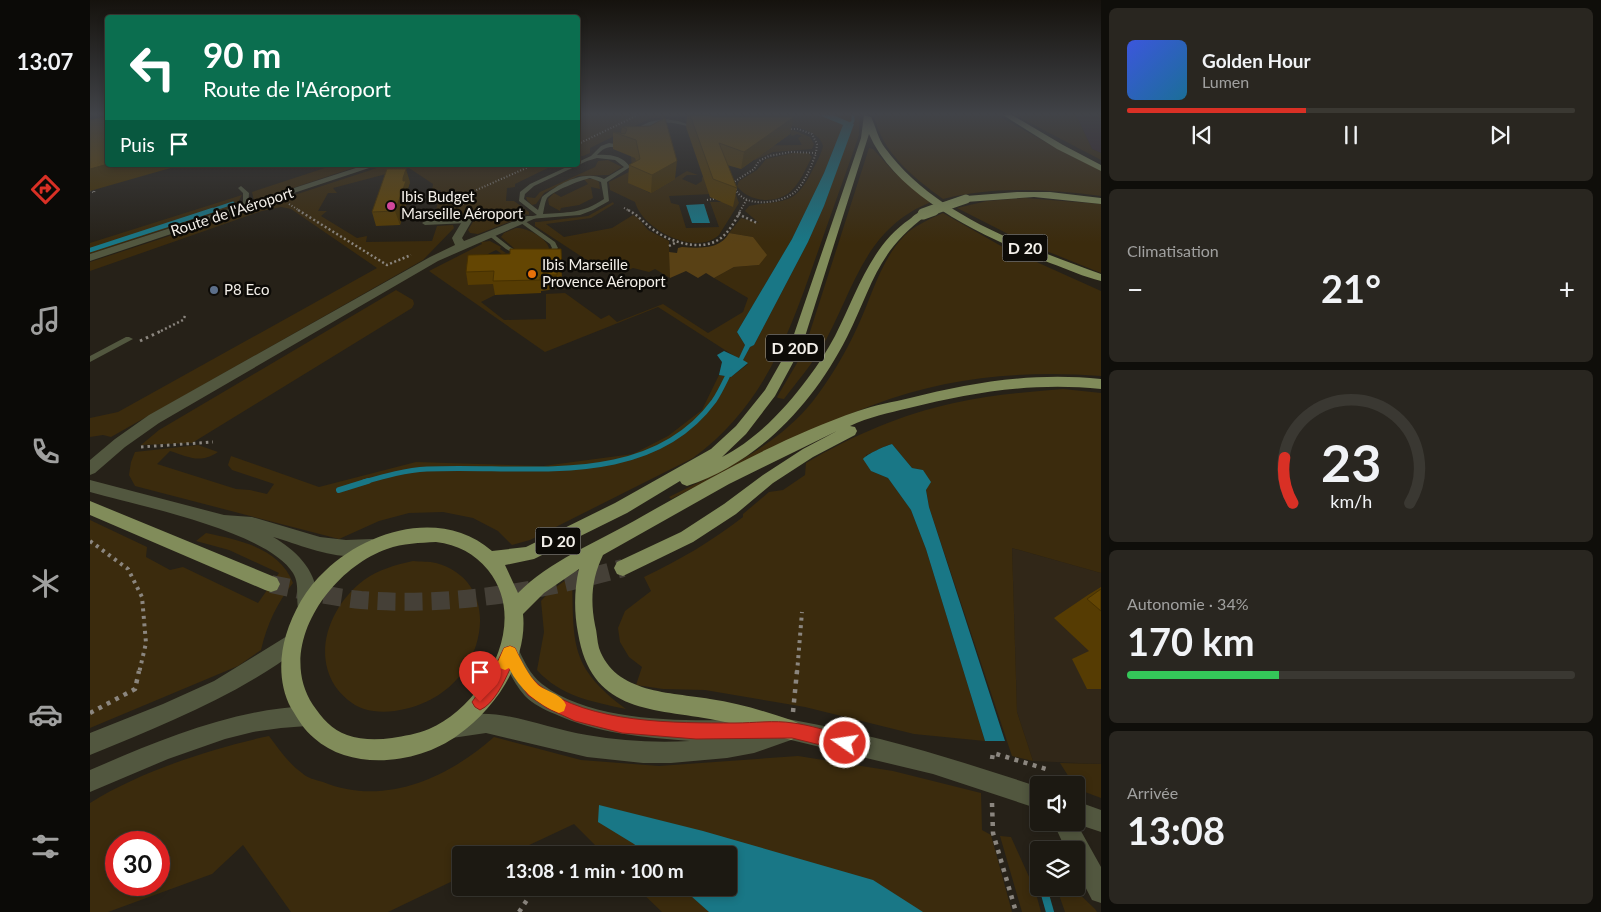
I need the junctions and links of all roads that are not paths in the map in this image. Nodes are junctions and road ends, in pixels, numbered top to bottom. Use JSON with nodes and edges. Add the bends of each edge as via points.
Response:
{"nodes":[{"id":1,"x":610,"y":158,"type":"edge"},
{"id":2,"x":624,"y":158,"type":"edge"},
{"id":3,"x":859,"y":158,"type":"edge"},
{"id":4,"x":889,"y":158,"type":"edge"},
{"id":5,"x":1082,"y":158,"type":"edge"},
{"id":6,"x":624,"y":162,"type":"junction"},
{"id":7,"x":368,"y":167,"type":"edge"},
{"id":8,"x":570,"y":167,"type":"edge"},
{"id":9,"x":1101,"y":168,"type":"edge"},
{"id":10,"x":604,"y":181,"type":"junction"},
{"id":11,"x":241,"y":188,"type":"dead end"},
{"id":12,"x":1101,"y":201,"type":"edge"},
{"id":13,"x":246,"y":207,"type":"junction"},
{"id":14,"x":472,"y":212,"type":"road end"},
{"id":15,"x":531,"y":218,"type":"junction"},
{"id":16,"x":466,"y":222,"type":"junction"},
{"id":17,"x":425,"y":223,"type":"dead end"},
{"id":18,"x":973,"y":223,"type":"junction"},
{"id":19,"x":490,"y":234,"type":"junction"},
{"id":20,"x":461,"y":246,"type":"junction"},
{"id":21,"x":529,"y":256,"type":"edge"},
{"id":22,"x":539,"y":256,"type":"edge"},
{"id":23,"x":90,"y":258,"type":"edge"},
{"id":24,"x":1101,"y":278,"type":"edge"},
{"id":25,"x":1101,"y":288,"type":"edge"},
{"id":26,"x":129,"y":339,"type":"dead end"},
{"id":27,"x":90,"y":359,"type":"edge"},
{"id":28,"x":1101,"y":384,"type":"edge"},
{"id":29,"x":916,"y":402,"type":"junction"},
{"id":30,"x":90,"y":469,"type":"edge"},
{"id":31,"x":90,"y":486,"type":"edge"},
{"id":32,"x":90,"y":508,"type":"edge"},
{"id":33,"x":621,"y":508,"type":"junction"},
{"id":34,"x":224,"y":522,"type":"junction"},
{"id":35,"x":372,"y":547,"type":"junction"},
{"id":36,"x":597,"y":550,"type":"junction"},
{"id":37,"x":490,"y":559,"type":"junction"},
{"id":38,"x":623,"y":568,"type":"tunnel mouth"},
{"id":39,"x":271,"y":584,"type":"tunnel mouth"},
{"id":40,"x":306,"y":608,"type":"junction"},
{"id":41,"x":514,"y":610,"type":"junction"},
{"id":42,"x":292,"y":642,"type":"junction"},
{"id":43,"x":510,"y":653,"type":"junction"},
{"id":44,"x":307,"y":716,"type":"junction"},
{"id":45,"x":451,"y":728,"type":"junction"},
{"id":46,"x":792,"y":730,"type":"junction"},
{"id":47,"x":90,"y":744,"type":"edge"},
{"id":48,"x":90,"y":780,"type":"edge"},
{"id":49,"x":1030,"y":795,"type":"edge"},
{"id":50,"x":1069,"y":831,"type":"edge"},
{"id":51,"x":1101,"y":891,"type":"edge"}],
"edges":[{"from":1,"to":6,"type":"lane"},
{"from":2,"to":6,"type":"lane"},
{"from":3,"to":33,"type":"main road","number":"D 20D","via":[[804,324],[770,393],[741,430],[716,453]]},
{"from":4,"to":18,"type":"main road","number":"D 20","via":[[930,196]]},
{"from":5,"to":9,"type":"main road"},
{"from":6,"to":10,"type":"lane","via":[[626,169]]},
{"from":7,"to":13,"type":"street","name":"Route de l'Aéroport"},
{"from":8,"to":15,"type":"lane","via":[[522,193],[521,200]]},
{"from":10,"to":15,"type":"lane","via":[[598,177],[584,177],[549,194]]},
{"from":10,"to":15,"type":"lane","via":[[606,200],[588,212]]},
{"from":11,"to":13,"type":"lane","via":[[246,193]]},
{"from":12,"to":33,"type":"main road","bridge":true,"via":[[1036,194],[986,196],[947,204],[907,224],[885,246],[824,366],[797,402],[762,437],[741,453],[699,475]]},
{"from":13,"to":23,"type":"street","name":"Route de l'Aéroport"},
{"from":14,"to":16,"type":"street"},
{"from":15,"to":19,"type":"street"},
{"from":15,"to":22,"type":"lane","via":[[555,245],[551,253]]},
{"from":16,"to":17,"type":"lane"},
{"from":16,"to":20,"type":"street","via":[[457,238]]},
{"from":18,"to":24,"type":"main road","number":"D 20","via":[[1040,255]]},
{"from":18,"to":25,"type":"main road","via":[[1039,260]]},
{"from":19,"to":20,"type":"street"},
{"from":19,"to":21,"type":"lane","via":[[516,254]]},
{"from":20,"to":30,"type":"street","via":[[154,419]]},
{"from":26,"to":27,"type":"lane"},
{"from":28,"to":29,"type":"main road","via":[[1022,382],[958,391]]},
{"from":29,"to":36,"type":"main road","via":[[861,416],[754,464]]},
{"from":29,"to":38,"type":"main road","via":[[808,452],[711,522]]},
{"from":31,"to":34,"type":"street"},
{"from":32,"to":39,"type":"main road"},
{"from":33,"to":37,"type":"main road","number":"D 20","via":[[528,554]]},
{"from":34,"to":35,"type":"street","via":[[252,524],[320,544]]},
{"from":34,"to":40,"type":"street","via":[[280,549],[299,565],[306,584]]},
{"from":35,"to":37,"type":"main road","via":[[411,536],[436,535],[458,540]]},
{"from":35,"to":40,"type":"main road","via":[[335,571]]},
{"from":36,"to":41,"type":"main road","via":[[539,585]]},
{"from":36,"to":46,"type":"main road","via":[[587,570],[586,631],[591,654],[616,686],[646,700],[734,713]]},
{"from":37,"to":41,"type":"main road","via":[[509,590]]},
{"from":40,"to":42,"type":"main road"},
{"from":41,"to":43,"type":"main road"},
{"from":42,"to":44,"type":"main road","via":[[290,666],[294,693]]},
{"from":42,"to":47,"type":"street","via":[[239,679]]},
{"from":43,"to":45,"type":"main road","via":[[498,678],[480,702]]},
{"from":43,"to":46,"type":"street","via":[[533,690],[575,713],[622,725],[696,731]]},
{"from":44,"to":45,"type":"main road","via":[[324,735],[347,748],[377,750],[410,745]]},
{"from":44,"to":48,"type":"street","via":[[284,716],[226,729]]},
{"from":45,"to":46,"type":"street","via":[[486,723],[586,746],[649,753],[754,744]]},
{"from":46,"to":49,"type":"street","via":[[933,763]]},
{"from":50,"to":51,"type":"street"}]}
